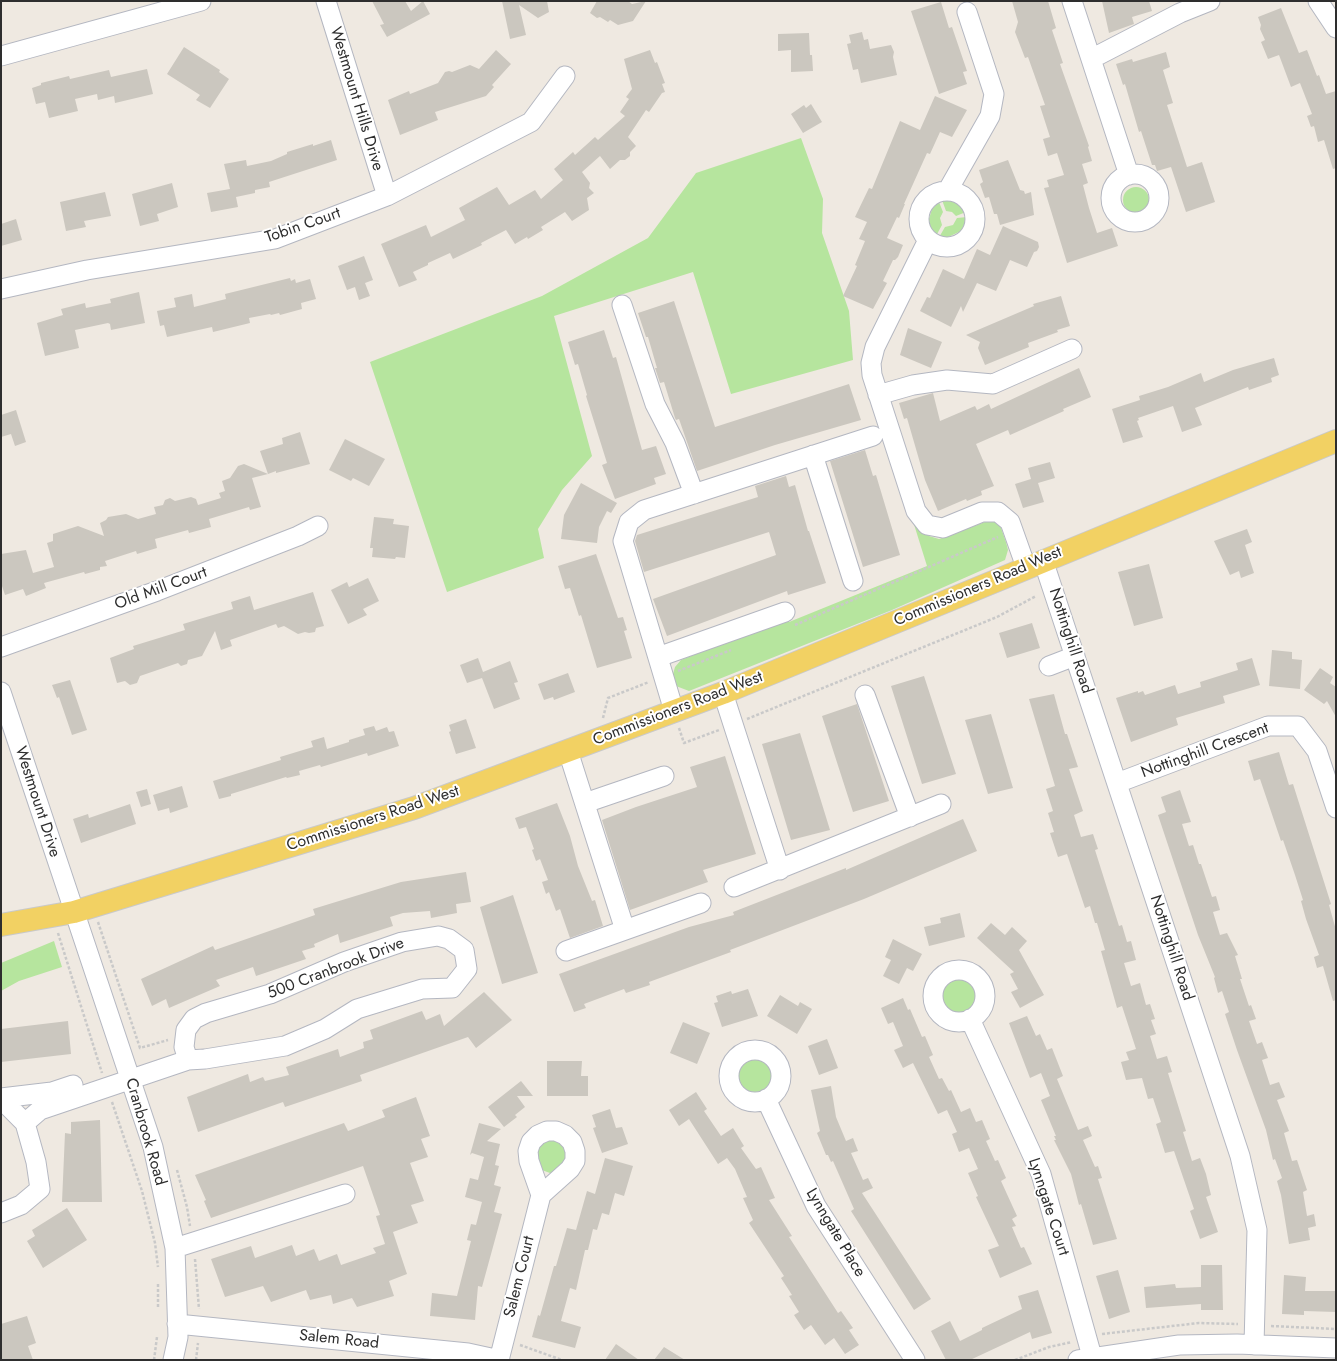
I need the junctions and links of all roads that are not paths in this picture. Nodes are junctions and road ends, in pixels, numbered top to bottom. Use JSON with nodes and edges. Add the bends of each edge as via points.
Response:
{"nodes":[{"id":1,"x":201,"y":1,"type":"edge"},
{"id":2,"x":326,"y":1,"type":"edge"},
{"id":3,"x":1072,"y":1,"type":"edge"},
{"id":4,"x":1210,"y":1,"type":"edge"},
{"id":5,"x":1318,"y":1,"type":"edge"},
{"id":6,"x":967,"y":12,"type":"dead end"},
{"id":7,"x":1336,"y":28,"type":"edge"},
{"id":8,"x":1,"y":56,"type":"edge"},
{"id":9,"x":1090,"y":59,"type":"junction"},
{"id":10,"x":565,"y":76,"type":"dead end"},
{"id":11,"x":1129,"y":175,"type":"dead end"},
{"id":12,"x":948,"y":190,"type":"junction"},
{"id":13,"x":387,"y":196,"type":"junction"},
{"id":14,"x":928,"y":240,"type":"junction"},
{"id":15,"x":1,"y":289,"type":"edge"},
{"id":16,"x":622,"y":304,"type":"dead end"},
{"id":17,"x":1072,"y":349,"type":"dead end"},
{"id":18,"x":878,"y":395,"type":"junction"},
{"id":19,"x":873,"y":436,"type":"dead end"},
{"id":20,"x":1336,"y":440,"type":"edge"},
{"id":21,"x":813,"y":455,"type":"junction"},
{"id":22,"x":694,"y":494,"type":"junction"},
{"id":23,"x":318,"y":526,"type":"dead end"},
{"id":24,"x":1035,"y":564,"type":"junction"},
{"id":25,"x":853,"y":581,"type":"dead end"},
{"id":26,"x":787,"y":620,"type":"road end"},
{"id":27,"x":1,"y":646,"type":"edge"},
{"id":28,"x":1075,"y":656,"type":"junction"},
{"id":29,"x":658,"y":657,"type":"junction"},
{"id":30,"x":1049,"y":666,"type":"dead end"},
{"id":31,"x":1,"y":692,"type":"edge"},
{"id":32,"x":723,"y":693,"type":"junction"},
{"id":33,"x":865,"y":695,"type":"dead end"},
{"id":34,"x":674,"y":711,"type":"junction"},
{"id":35,"x":568,"y":751,"type":"junction"},
{"id":36,"x":664,"y":776,"type":"dead end"},
{"id":37,"x":1117,"y":783,"type":"junction"},
{"id":38,"x":584,"y":803,"type":"junction"},
{"id":39,"x":941,"y":804,"type":"dead end"},
{"id":40,"x":1336,"y":808,"type":"edge"},
{"id":41,"x":910,"y":817,"type":"junction"},
{"id":42,"x":780,"y":870,"type":"junction"},
{"id":43,"x":734,"y":887,"type":"dead end"},
{"id":44,"x":701,"y":903,"type":"dead end"},
{"id":45,"x":83,"y":909,"type":"junction"},
{"id":46,"x":1,"y":925,"type":"edge"},
{"id":47,"x":625,"y":930,"type":"junction"},
{"id":48,"x":566,"y":951,"type":"dead end"},
{"id":49,"x":970,"y":1019,"type":"dead end"},
{"id":50,"x":184,"y":1052,"type":"junction"},
{"id":51,"x":128,"y":1073,"type":"junction"},
{"id":52,"x":105,"y":1081,"type":"junction"},
{"id":53,"x":1,"y":1099,"type":"edge"},
{"id":54,"x":766,"y":1099,"type":"dead end"},
{"id":55,"x":25,"y":1123,"type":"junction"},
{"id":56,"x":344,"y":1194,"type":"dead end"},
{"id":57,"x":541,"y":1195,"type":"dead end"},
{"id":58,"x":1,"y":1213,"type":"edge"},
{"id":59,"x":174,"y":1248,"type":"junction"},
{"id":60,"x":177,"y":1324,"type":"junction"},
{"id":61,"x":1254,"y":1344,"type":"junction"},
{"id":62,"x":1336,"y":1348,"type":"edge"},
{"id":63,"x":384,"y":1352,"type":"edge"},
{"id":64,"x":1088,"y":1359,"type":"edge"},
{"id":65,"x":173,"y":1360,"type":"edge"},
{"id":66,"x":500,"y":1360,"type":"edge"},
{"id":67,"x":915,"y":1360,"type":"edge"}],
"edges":[{"from":1,"to":8,"type":"street"},
{"from":2,"to":13,"type":"street","name":"Westmount Hills Drive"},
{"from":3,"to":9,"type":"street"},
{"from":4,"to":9,"type":"street","via":[[1180,13]]},
{"from":5,"to":7,"type":"street"},
{"from":6,"to":12,"type":"street","via":[[994,94],[990,116]]},
{"from":9,"to":11,"type":"street"},
{"from":10,"to":13,"type":"street","name":"Tobin Court","via":[[531,122]]},
{"from":12,"to":14,"type":"street","via":[[931,194],[920,208],[919,225]]},
{"from":12,"to":14,"type":"street","via":[[966,197],[972,205],[975,225],[971,234],[956,246],[936,245]]},
{"from":13,"to":15,"type":"street","name":"Tobin Court","via":[[275,239],[87,270]]},
{"from":14,"to":18,"type":"street","name":"Nottinghill Road","via":[[875,347],[871,363]]},
{"from":16,"to":22,"type":"street","via":[[655,404]]},
{"from":17,"to":18,"type":"street","via":[[993,384],[946,380],[913,385]]},
{"from":18,"to":24,"type":"street","name":"Nottinghill Road","via":[[916,511],[927,525],[943,528],[982,512],[998,512],[1010,522],[1013,531]]},
{"from":19,"to":21,"type":"street"},
{"from":20,"to":24,"type":"main road","name":"Commissioners Road West"},
{"from":21,"to":22,"type":"street"},
{"from":21,"to":25,"type":"street"},
{"from":22,"to":29,"type":"street","via":[[644,510],[629,522],[623,540]]},
{"from":23,"to":27,"type":"street","name":"Old Mill Court","via":[[164,588]]},
{"from":24,"to":28,"type":"street","name":"Nottinghill Road"},
{"from":24,"to":32,"type":"main road","name":"Commissioners Road West"},
{"from":26,"to":29,"type":"street"},
{"from":28,"to":30,"type":"street"},
{"from":28,"to":37,"type":"street","name":"Nottinghill Road"},
{"from":29,"to":34,"type":"street"},
{"from":31,"to":45,"type":"street","name":"Westmount Drive"},
{"from":32,"to":34,"type":"main road","name":"Commissioners Road West"},
{"from":32,"to":42,"type":"street"},
{"from":33,"to":41,"type":"street"},
{"from":34,"to":35,"type":"main road","name":"Commissioners Road West"},
{"from":35,"to":38,"type":"street"},
{"from":35,"to":45,"type":"main road","name":"Commissioners Road West","via":[[414,808]]},
{"from":36,"to":38,"type":"street"},
{"from":37,"to":40,"type":"street","name":"Nottinghill Crescent","via":[[1268,726],[1298,726],[1317,751]]},
{"from":37,"to":61,"type":"street","name":"Nottinghill Road","via":[[1240,1156],[1257,1230]]},
{"from":38,"to":47,"type":"street"},
{"from":39,"to":41,"type":"street"},
{"from":41,"to":42,"type":"street"},
{"from":42,"to":43,"type":"street"},
{"from":44,"to":47,"type":"street"},
{"from":45,"to":46,"type":"main road","name":"Commissioners Road West"},
{"from":45,"to":51,"type":"street","name":"Cranbrook Road"},
{"from":47,"to":48,"type":"street"},
{"from":49,"to":64,"type":"street","name":"Lynngate Court","via":[[1040,1174],[1087,1337]]},
{"from":50,"to":50,"type":"street","name":"500 Cranbrook Drive","via":[[205,1059],[285,1046],[325,1029],[357,1009],[422,988],[452,988],[467,969],[464,950],[449,938],[438,936],[402,942],[270,994],[222,1007],[194,1018],[186,1030]]},
{"from":50,"to":51,"type":"street"},
{"from":51,"to":52,"type":"street"},
{"from":51,"to":59,"type":"street","name":"Cranbrook Road","via":[[153,1147]]},
{"from":52,"to":53,"type":"street"},
{"from":52,"to":55,"type":"street","via":[[40,1110]]},
{"from":53,"to":55,"type":"street"},
{"from":54,"to":67,"type":"street","name":"Lynngate Place","via":[[816,1206]]},
{"from":55,"to":58,"type":"street","via":[[40,1188],[21,1205]]},
{"from":56,"to":59,"type":"street"},
{"from":57,"to":66,"type":"street","name":"Salem Court"},
{"from":59,"to":60,"type":"street","name":"Cranbrook Road"},
{"from":60,"to":63,"type":"street","name":"Salem Road"},
{"from":60,"to":65,"type":"street","name":"Cranbrook Road","via":[[178,1337]]},
{"from":61,"to":62,"type":"street"},
{"from":61,"to":64,"type":"street","via":[[1179,1345]]},
{"from":63,"to":66,"type":"street","name":"Salem Road","via":[[468,1353]]}]}
